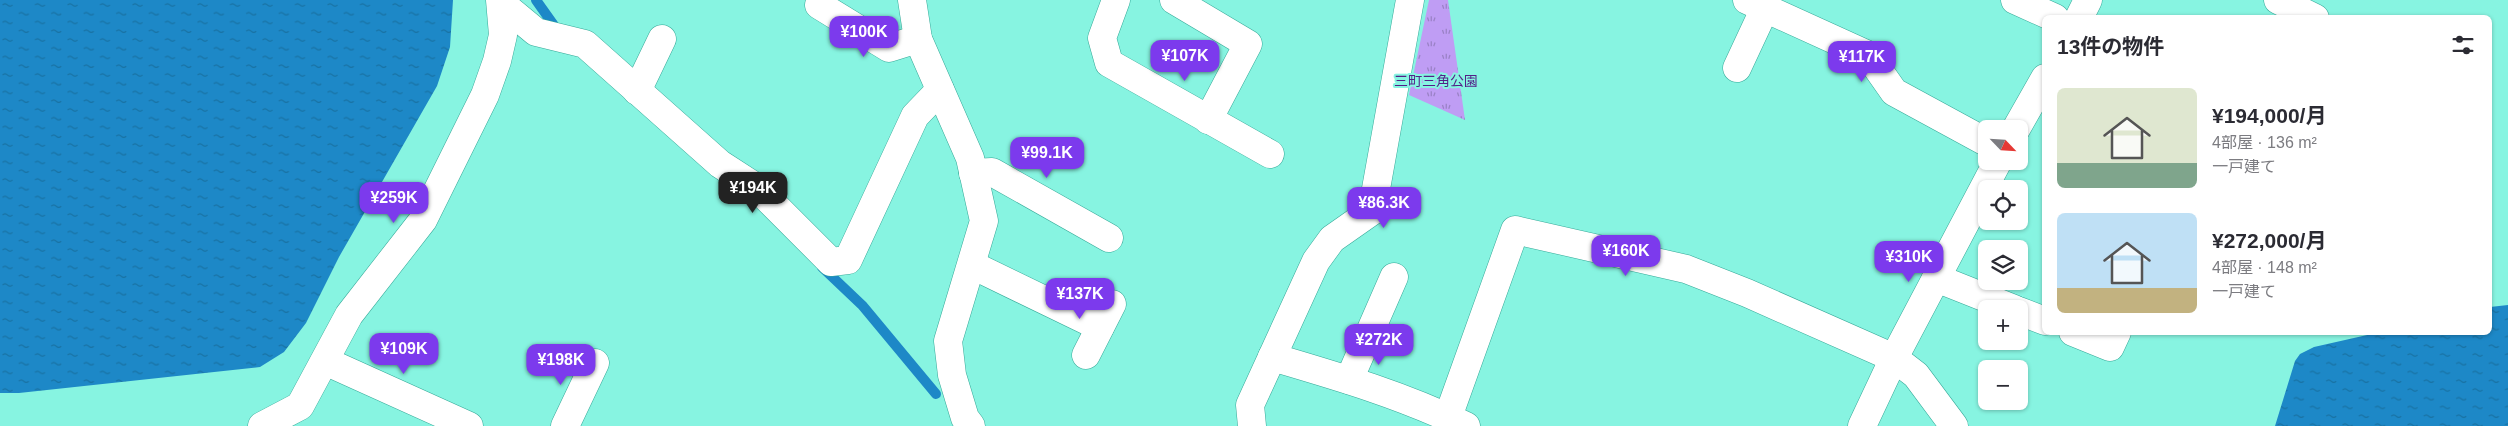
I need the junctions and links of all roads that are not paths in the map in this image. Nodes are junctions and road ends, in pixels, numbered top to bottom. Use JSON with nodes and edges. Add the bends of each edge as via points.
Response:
{"nodes":[{"id":1,"x":912,"y":0,"type":"edge"},
{"id":2,"x":1116,"y":0,"type":"edge"},
{"id":3,"x":1174,"y":0,"type":"edge"},
{"id":4,"x":1410,"y":0,"type":"edge"},
{"id":5,"x":2015,"y":0,"type":"edge"},
{"id":6,"x":2088,"y":0,"type":"edge"},
{"id":7,"x":2278,"y":0,"type":"edge"},
{"id":8,"x":501,"y":2,"type":"edge"},
{"id":9,"x":1756,"y":4,"type":"edge"},
{"id":10,"x":819,"y":5,"type":"dead end"},
{"id":11,"x":2048,"y":15,"type":"edge"},
{"id":12,"x":2080,"y":15,"type":"edge"},
{"id":13,"x":2309,"y":15,"type":"edge"},
{"id":14,"x":662,"y":39,"type":"dead end"},
{"id":15,"x":918,"y":39,"type":"junction"},
{"id":16,"x":1737,"y":68,"type":"dead end"},
{"id":17,"x":2042,"y":83,"type":"edge"},
{"id":18,"x":940,"y":90,"type":"junction"},
{"id":19,"x":637,"y":91,"type":"junction"},
{"id":20,"x":1208,"y":120,"type":"junction"},
{"id":21,"x":2021,"y":120,"type":"edge"},
{"id":22,"x":1978,"y":138,"type":"edge"},
{"id":23,"x":1270,"y":154,"type":"dead end"},
{"id":24,"x":1993,"y":170,"type":"edge"},
{"id":25,"x":973,"y":173,"type":"junction"},
{"id":26,"x":1109,"y":238,"type":"dead end"},
{"id":27,"x":972,"y":265,"type":"junction"},
{"id":28,"x":1394,"y":277,"type":"dead end"},
{"id":29,"x":1936,"y":278,"type":"junction"},
{"id":30,"x":1991,"y":300,"type":"edge"},
{"id":31,"x":2028,"y":314,"type":"edge"},
{"id":32,"x":2042,"y":320,"type":"edge"},
{"id":33,"x":2080,"y":335,"type":"edge"},
{"id":34,"x":2116,"y":335,"type":"edge"},
{"id":35,"x":1086,"y":355,"type":"dead end"},
{"id":36,"x":1272,"y":357,"type":"junction"},
{"id":37,"x":1894,"y":358,"type":"junction"},
{"id":38,"x":325,"y":361,"type":"junction"},
{"id":39,"x":595,"y":363,"type":"dead end"},
{"id":40,"x":1349,"y":380,"type":"junction"},
{"id":41,"x":1457,"y":422,"type":"edge"},
{"id":42,"x":262,"y":426,"type":"edge"},
{"id":43,"x":469,"y":426,"type":"edge"},
{"id":44,"x":565,"y":426,"type":"edge"},
{"id":45,"x":971,"y":426,"type":"edge"},
{"id":46,"x":1252,"y":426,"type":"edge"},
{"id":47,"x":1862,"y":426,"type":"edge"},
{"id":48,"x":1954,"y":426,"type":"edge"}],
"edges":[{"from":1,"to":15,"type":"street"},
{"from":2,"to":20,"type":"street","via":[[1102,38],[1109,63]]},
{"from":3,"to":20,"type":"street","via":[[1248,44]]},
{"from":4,"to":36,"type":"street","via":[[1372,212],[1332,238],[1316,261]]},
{"from":5,"to":11,"type":"street"},
{"from":6,"to":12,"type":"street"},
{"from":7,"to":13,"type":"street"},
{"from":8,"to":19,"type":"street","via":[[536,32],[585,44]]},
{"from":8,"to":38,"type":"street","via":[[503,35],[484,95],[423,220],[358,302]]},
{"from":9,"to":16,"type":"street"},
{"from":9,"to":22,"type":"street","via":[[1868,54],[1894,92]]},
{"from":10,"to":15,"type":"street","via":[[889,48]]},
{"from":14,"to":19,"type":"street"},
{"from":15,"to":18,"type":"street"},
{"from":17,"to":21,"type":"street"},
{"from":18,"to":19,"type":"street","via":[[915,116],[848,260],[831,262],[757,188],[720,164]]},
{"from":18,"to":25,"type":"street","via":[[970,158]]},
{"from":20,"to":23,"type":"street"},
{"from":24,"to":29,"type":"street"},
{"from":25,"to":26,"type":"street","via":[[992,172]]},
{"from":25,"to":27,"type":"street","via":[[984,221]]},
{"from":27,"to":35,"type":"street","via":[[1106,316]]},
{"from":27,"to":45,"type":"street","via":[[948,341],[952,375],[965,418]]},
{"from":28,"to":40,"type":"street"},
{"from":29,"to":30,"type":"street"},
{"from":29,"to":37,"type":"street"},
{"from":31,"to":32,"type":"street"},
{"from":33,"to":34,"type":"street","via":[[2110,347]]},
{"from":36,"to":40,"type":"street"},
{"from":36,"to":46,"type":"street","via":[[1250,405]]},
{"from":37,"to":41,"type":"street","via":[[1686,269],[1516,230]]},
{"from":37,"to":47,"type":"street"},
{"from":37,"to":48,"type":"street","via":[[1916,376]]},
{"from":38,"to":42,"type":"street","via":[[300,406]]},
{"from":38,"to":43,"type":"street"},
{"from":39,"to":44,"type":"street"},
{"from":40,"to":41,"type":"street","via":[[1384,390]]}]}
